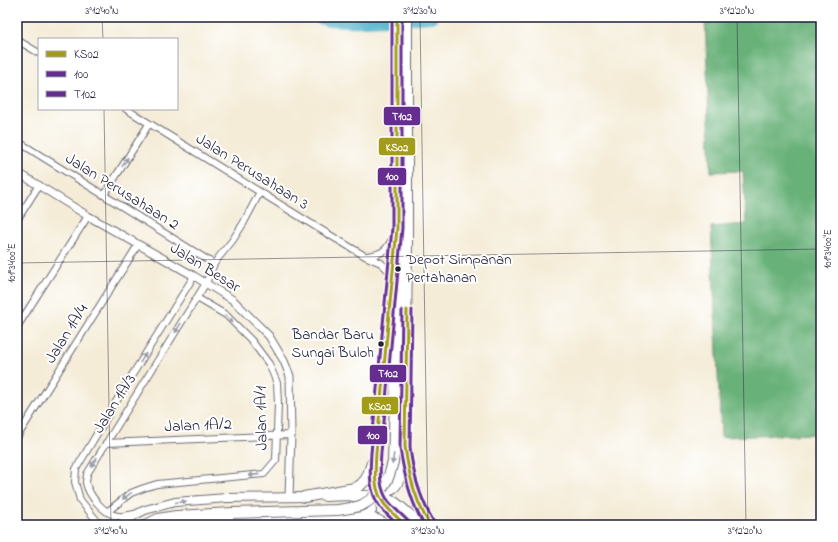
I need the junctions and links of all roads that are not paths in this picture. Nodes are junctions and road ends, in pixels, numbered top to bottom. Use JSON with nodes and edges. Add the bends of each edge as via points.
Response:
{"nodes":[{"id":1,"x":397,"y":17,"type":"edge"},
{"id":2,"x":407,"y":17,"type":"edge"},
{"id":3,"x":402,"y":29,"type":"junction"},
{"id":4,"x":17,"y":40,"type":"edge"},
{"id":5,"x":38,"y":52,"type":"edge"},
{"id":6,"x":128,"y":110,"type":"edge"},
{"id":7,"x":149,"y":124,"type":"junction"},
{"id":8,"x":17,"y":141,"type":"edge"},
{"id":9,"x":17,"y":172,"type":"edge"},
{"id":10,"x":39,"y":185,"type":"junction"},
{"id":11,"x":260,"y":192,"type":"junction"},
{"id":12,"x":104,"y":195,"type":"junction"},
{"id":13,"x":88,"y":216,"type":"junction"},
{"id":14,"x":17,"y":220,"type":"edge"},
{"id":15,"x":397,"y":228,"type":"junction"},
{"id":16,"x":407,"y":238,"type":"junction"},
{"id":17,"x":138,"y":245,"type":"junction"},
{"id":18,"x":366,"y":256,"type":"junction"},
{"id":19,"x":214,"y":264,"type":"junction"},
{"id":20,"x":194,"y":276,"type":"junction"},
{"id":21,"x":392,"y":276,"type":"junction"},
{"id":22,"x":206,"y":283,"type":"junction"},
{"id":23,"x":197,"y":298,"type":"junction"},
{"id":24,"x":17,"y":327,"type":"edge"},
{"id":25,"x":291,"y":435,"type":"junction"},
{"id":26,"x":277,"y":436,"type":"junction"},
{"id":27,"x":17,"y":437,"type":"edge"},
{"id":28,"x":106,"y":443,"type":"junction"},
{"id":29,"x":404,"y":447,"type":"junction"},
{"id":30,"x":376,"y":453,"type":"junction"},
{"id":31,"x":375,"y":481,"type":"junction"},
{"id":32,"x":353,"y":496,"type":"junction"},
{"id":33,"x":289,"y":497,"type":"junction"},
{"id":34,"x":304,"y":497,"type":"junction"},
{"id":35,"x":380,"y":497,"type":"junction"},
{"id":36,"x":95,"y":500,"type":"junction"},
{"id":37,"x":86,"y":508,"type":"junction"},
{"id":38,"x":107,"y":512,"type":"junction"},
{"id":39,"x":137,"y":514,"type":"junction"},
{"id":40,"x":363,"y":516,"type":"junction"},
{"id":41,"x":281,"y":521,"type":"edge"},
{"id":42,"x":99,"y":525,"type":"edge"},
{"id":43,"x":120,"y":525,"type":"edge"},
{"id":44,"x":146,"y":525,"type":"edge"},
{"id":45,"x":169,"y":525,"type":"edge"},
{"id":46,"x":387,"y":525,"type":"edge"},
{"id":47,"x":405,"y":525,"type":"edge"},
{"id":48,"x":420,"y":525,"type":"edge"},
{"id":49,"x":430,"y":525,"type":"edge"}],
"edges":[{"from":1,"to":3,"type":"highway"},
{"from":2,"to":3,"type":"highway"},
{"from":3,"to":15,"type":"highway"},
{"from":3,"to":16,"type":"highway"},
{"from":4,"to":5,"type":"street"},
{"from":6,"to":7,"type":"street","name":"Jalan Perusahaan 3"},
{"from":7,"to":11,"type":"street","name":"Jalan Perusahaan 3"},
{"from":12,"to":7,"type":"street","one_way":true},
{"from":8,"to":12,"type":"street","name":"Jalan Perusahaan 2"},
{"from":9,"to":10,"type":"street","name":"Jalan Besar"},
{"from":10,"to":13,"type":"street","name":"Jalan Besar"},
{"from":10,"to":14,"type":"street"},
{"from":11,"to":18,"type":"street","name":"Jalan Perusahaan 3"},
{"from":11,"to":19,"type":"street","name":"Jalan 1A/3","via":[[243,224]]},
{"from":12,"to":19,"type":"street","name":"Jalan Perusahaan 2"},
{"from":13,"to":17,"type":"street","name":"Jalan Besar"},
{"from":13,"to":24,"type":"street"},
{"from":15,"to":18,"type":"street","via":[[388,247],[382,253]]},
{"from":15,"to":21,"type":"highway"},
{"from":16,"to":29,"type":"highway"},
{"from":16,"to":44,"type":"highway","one_way":true,"bridge":true,"via":[[401,266],[398,308],[393,462],[388,479],[381,489],[362,505],[337,510],[176,516],[158,519]]},
{"from":17,"to":20,"type":"street","name":"Jalan Besar"},
{"from":17,"to":27,"type":"street","name":"Jalan 1A/4"},
{"from":18,"to":21,"type":"street","name":"Jalan Perusahaan 3","via":[[381,263]]},
{"from":19,"to":22,"type":"street","name":"Jalan 1A/3"},
{"from":20,"to":22,"type":"street","name":"Jalan Besar"},
{"from":37,"to":20,"type":"street","name":"Jalan 1A/3","one_way":true,"via":[[77,492],[76,469]]},
{"from":21,"to":30,"type":"highway"},
{"from":22,"to":23,"type":"street","name":"Jalan 1A/3"},
{"from":22,"to":25,"type":"street","name":"Jalan Besar","via":[[233,300],[269,336],[284,361],[290,376]]},
{"from":23,"to":26,"type":"street","name":"Jalan 1A/1","one_way":true,"via":[[226,315],[251,340],[269,364],[277,383]]},
{"from":23,"to":28,"type":"street","name":"Jalan 1A/3","one_way":true},
{"from":25,"to":26,"type":"street","name":"Jalan 1A/2"},
{"from":25,"to":33,"type":"street","name":"Jalan Besar"},
{"from":26,"to":28,"type":"street","name":"Jalan 1A/2"},
{"from":26,"to":38,"type":"street","name":"Jalan 1A/1","one_way":true,"via":[[276,460],[264,474],[157,484],[131,493]]},
{"from":28,"to":36,"type":"street","name":"Jalan 1A/3","one_way":true,"via":[[87,474],[89,492]]},
{"from":29,"to":31,"type":"highway","via":[[400,478],[396,485],[387,490]]},
{"from":29,"to":49,"type":"highway","via":[[412,488]]},
{"from":30,"to":31,"type":"highway"},
{"from":30,"to":34,"type":"highway","via":[[368,477],[361,486]]},
{"from":31,"to":35,"type":"highway"},
{"from":32,"to":34,"type":"main road"},
{"from":32,"to":35,"type":"highway"},
{"from":32,"to":40,"type":"main road","via":[[364,498],[371,503],[372,510]]},
{"from":33,"to":34,"type":"main road"},
{"from":39,"to":33,"type":"main road","one_way":true,"via":[[175,502]]},
{"from":35,"to":47,"type":"highway"},
{"from":35,"to":48,"type":"highway","via":[[392,501]]},
{"from":36,"to":37,"type":"street"},
{"from":36,"to":38,"type":"street","name":"Jalan 1A/3"},
{"from":37,"to":42,"type":"street","name":"Jalan 1A/3"},
{"from":38,"to":39,"type":"street","via":[[116,516]]},
{"from":39,"to":43,"type":"main road"},
{"from":40,"to":41,"type":"main road"},
{"from":40,"to":46,"type":"highway"},
{"from":41,"to":45,"type":"main road","via":[[186,522]]}]}
